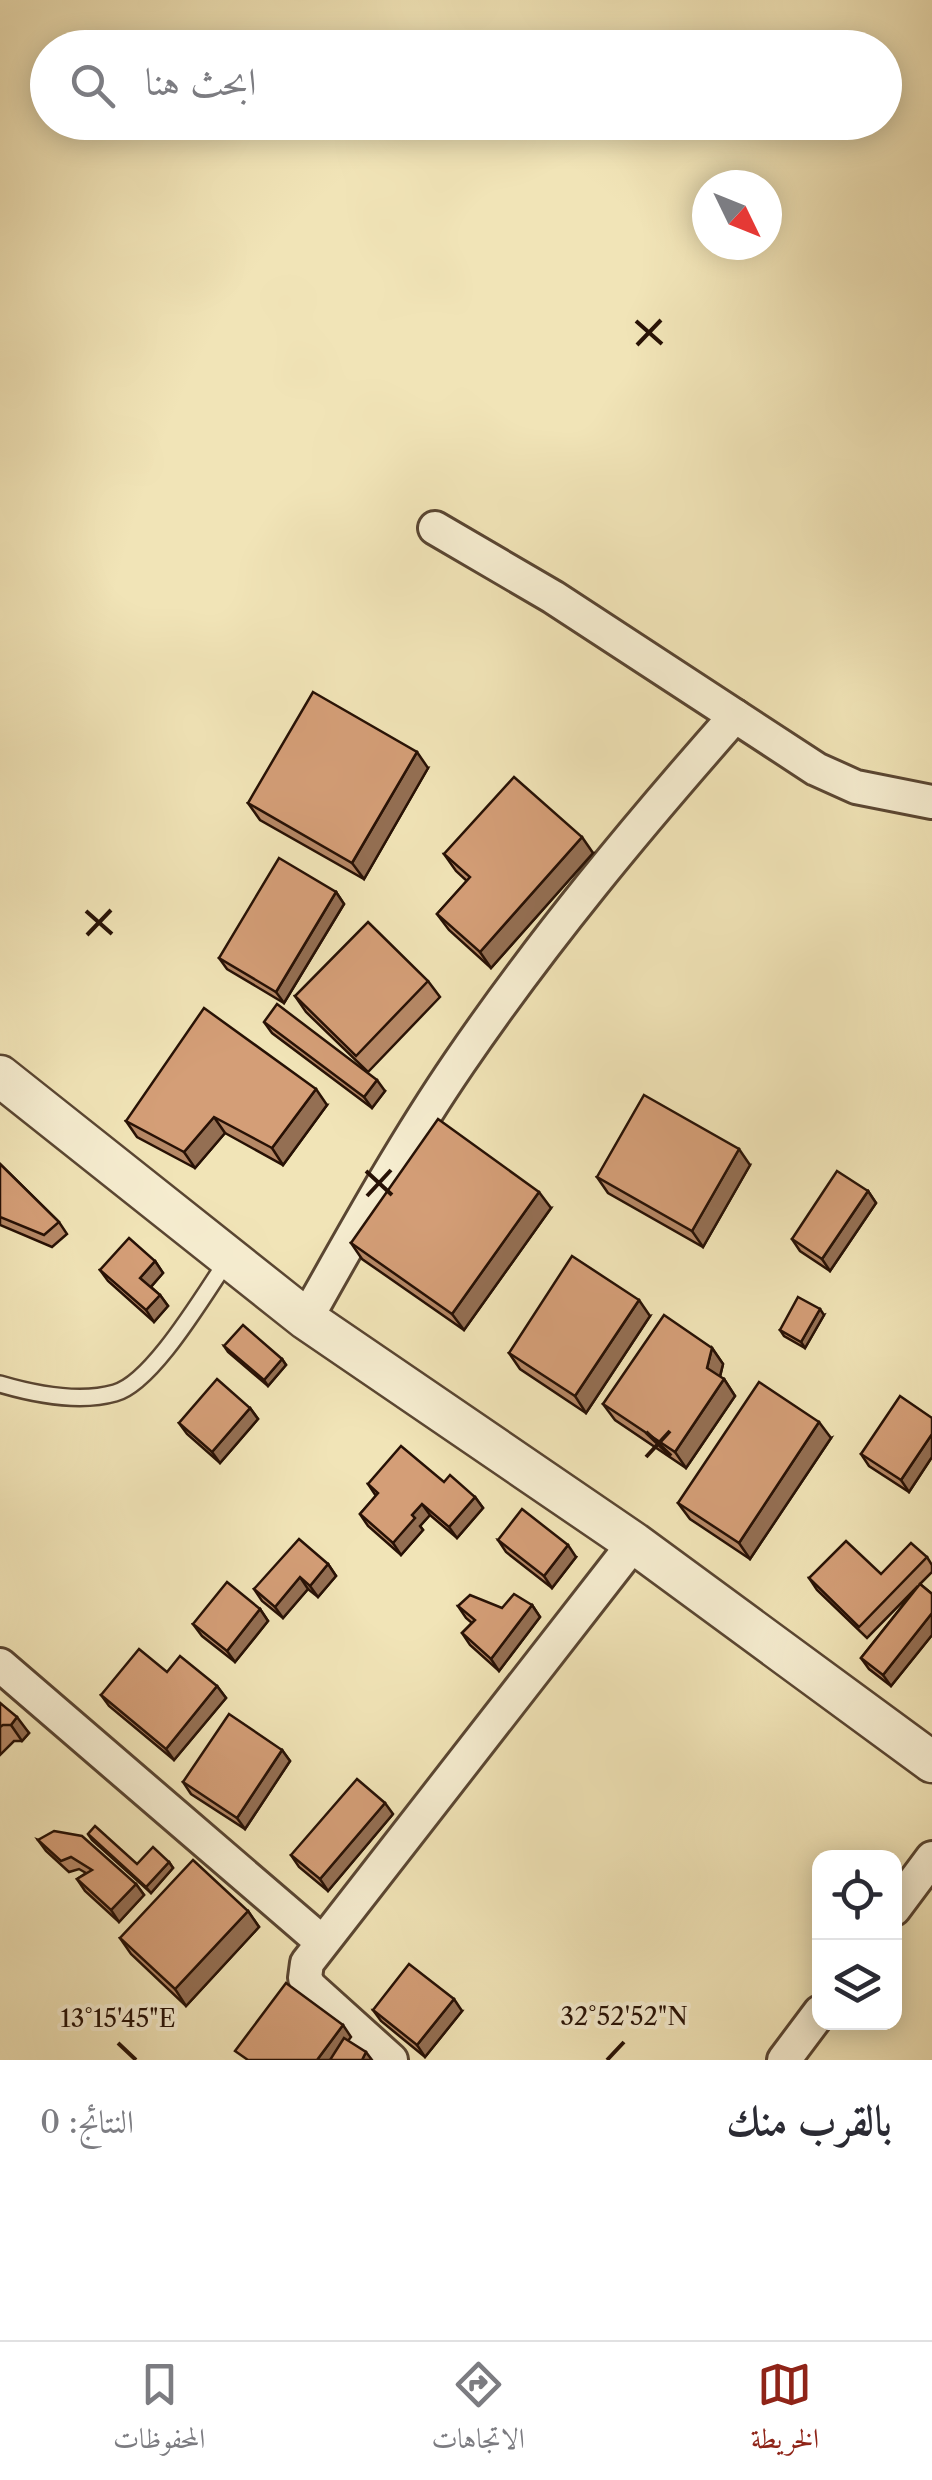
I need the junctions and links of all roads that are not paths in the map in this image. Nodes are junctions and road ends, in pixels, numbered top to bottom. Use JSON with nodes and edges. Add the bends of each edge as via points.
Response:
{"nodes":[{"id":1,"x":435,"y":528,"type":"dead end"},
{"id":2,"x":736,"y":716,"type":"junction"},
{"id":3,"x":932,"y":802,"type":"edge"},
{"id":4,"x":0,"y":1076,"type":"edge"},
{"id":5,"x":229,"y":1258,"type":"junction"},
{"id":6,"x":306,"y":1319,"type":"junction"},
{"id":7,"x":0,"y":1384,"type":"edge"},
{"id":8,"x":634,"y":1543,"type":"junction"},
{"id":9,"x":0,"y":1666,"type":"edge"},
{"id":10,"x":932,"y":1762,"type":"edge"},
{"id":11,"x":932,"y":1858,"type":"edge"},
{"id":12,"x":902,"y":1898,"type":"edge"},
{"id":13,"x":322,"y":1942,"type":"junction"},
{"id":14,"x":812,"y":2023,"type":"edge"},
{"id":15,"x":390,"y":2060,"type":"edge"},
{"id":16,"x":784,"y":2060,"type":"edge"}],
"edges":[{"from":1,"to":2,"type":"street"},
{"from":2,"to":3,"type":"street","via":[[856,787]]},
{"from":2,"to":6,"type":"street","via":[[544,943],[379,1190]]},
{"from":4,"to":5,"type":"street"},
{"from":5,"to":6,"type":"street"},
{"from":5,"to":7,"type":"lane","via":[[151,1369],[118,1393],[76,1398]]},
{"from":6,"to":8,"type":"street"},
{"from":8,"to":10,"type":"street"},
{"from":8,"to":13,"type":"street"},
{"from":9,"to":13,"type":"street"},
{"from":11,"to":12,"type":"street"},
{"from":13,"to":15,"type":"street","via":[[306,1963],[310,1987]]},
{"from":14,"to":16,"type":"street"}]}
